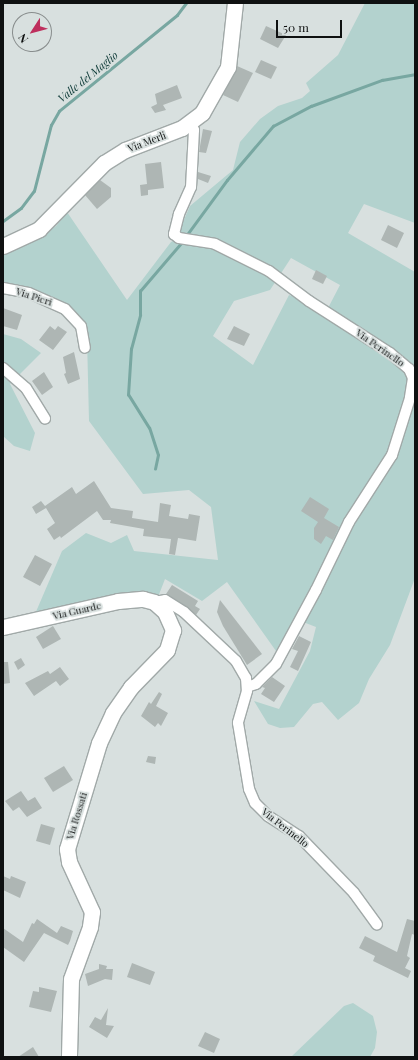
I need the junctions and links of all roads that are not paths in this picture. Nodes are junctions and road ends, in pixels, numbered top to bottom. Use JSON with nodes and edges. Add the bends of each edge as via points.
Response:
{"nodes":[{"id":1,"x":235,"y":3,"type":"edge"},
{"id":2,"x":190,"y":122,"type":"junction"},
{"id":3,"x":3,"y":246,"type":"edge"},
{"id":4,"x":3,"y":288,"type":"edge"},
{"id":5,"x":85,"y":348,"type":"dead end"},
{"id":6,"x":3,"y":368,"type":"edge"},
{"id":7,"x":45,"y":418,"type":"dead end"},
{"id":8,"x":152,"y":601,"type":"junction"},
{"id":9,"x":3,"y":627,"type":"edge"},
{"id":10,"x":247,"y":687,"type":"junction"},
{"id":11,"x":377,"y":925,"type":"dead end"},
{"id":12,"x":69,"y":1057,"type":"edge"}],
"edges":[{"from":1,"to":2,"type":"street","name":"Via Merli","via":[[228,67],[202,113]]},
{"from":2,"to":3,"type":"street","name":"Via Merli","via":[[182,128],[125,150],[104,163],[39,229]]},
{"from":2,"to":10,"type":"street","name":"Via Perinello","via":[[194,130],[191,187],[174,228],[174,234],[183,239],[215,244],[269,271],[309,301],[390,353],[409,369],[413,378],[410,398],[392,455],[349,522],[276,664],[256,684]]},
{"from":4,"to":5,"type":"street","name":"Via Pieri","via":[[29,293],[65,309],[81,326]]},
{"from":6,"to":7,"type":"street","via":[[17,377]]},
{"from":8,"to":9,"type":"street","name":"Via Guarde","via":[[118,601]]},
{"from":8,"to":10,"type":"street","via":[[165,600],[184,612],[236,661],[246,678]]},
{"from":8,"to":12,"type":"street","name":"Via Rossati","via":[[165,612],[172,630],[167,650],[131,687],[113,713],[100,744],[67,849],[71,867],[92,912],[90,926],[71,979]]},
{"from":10,"to":11,"type":"street","name":"Via Perinello","via":[[238,722],[249,789],[255,803],[268,816],[299,836],[354,893]]}]}
